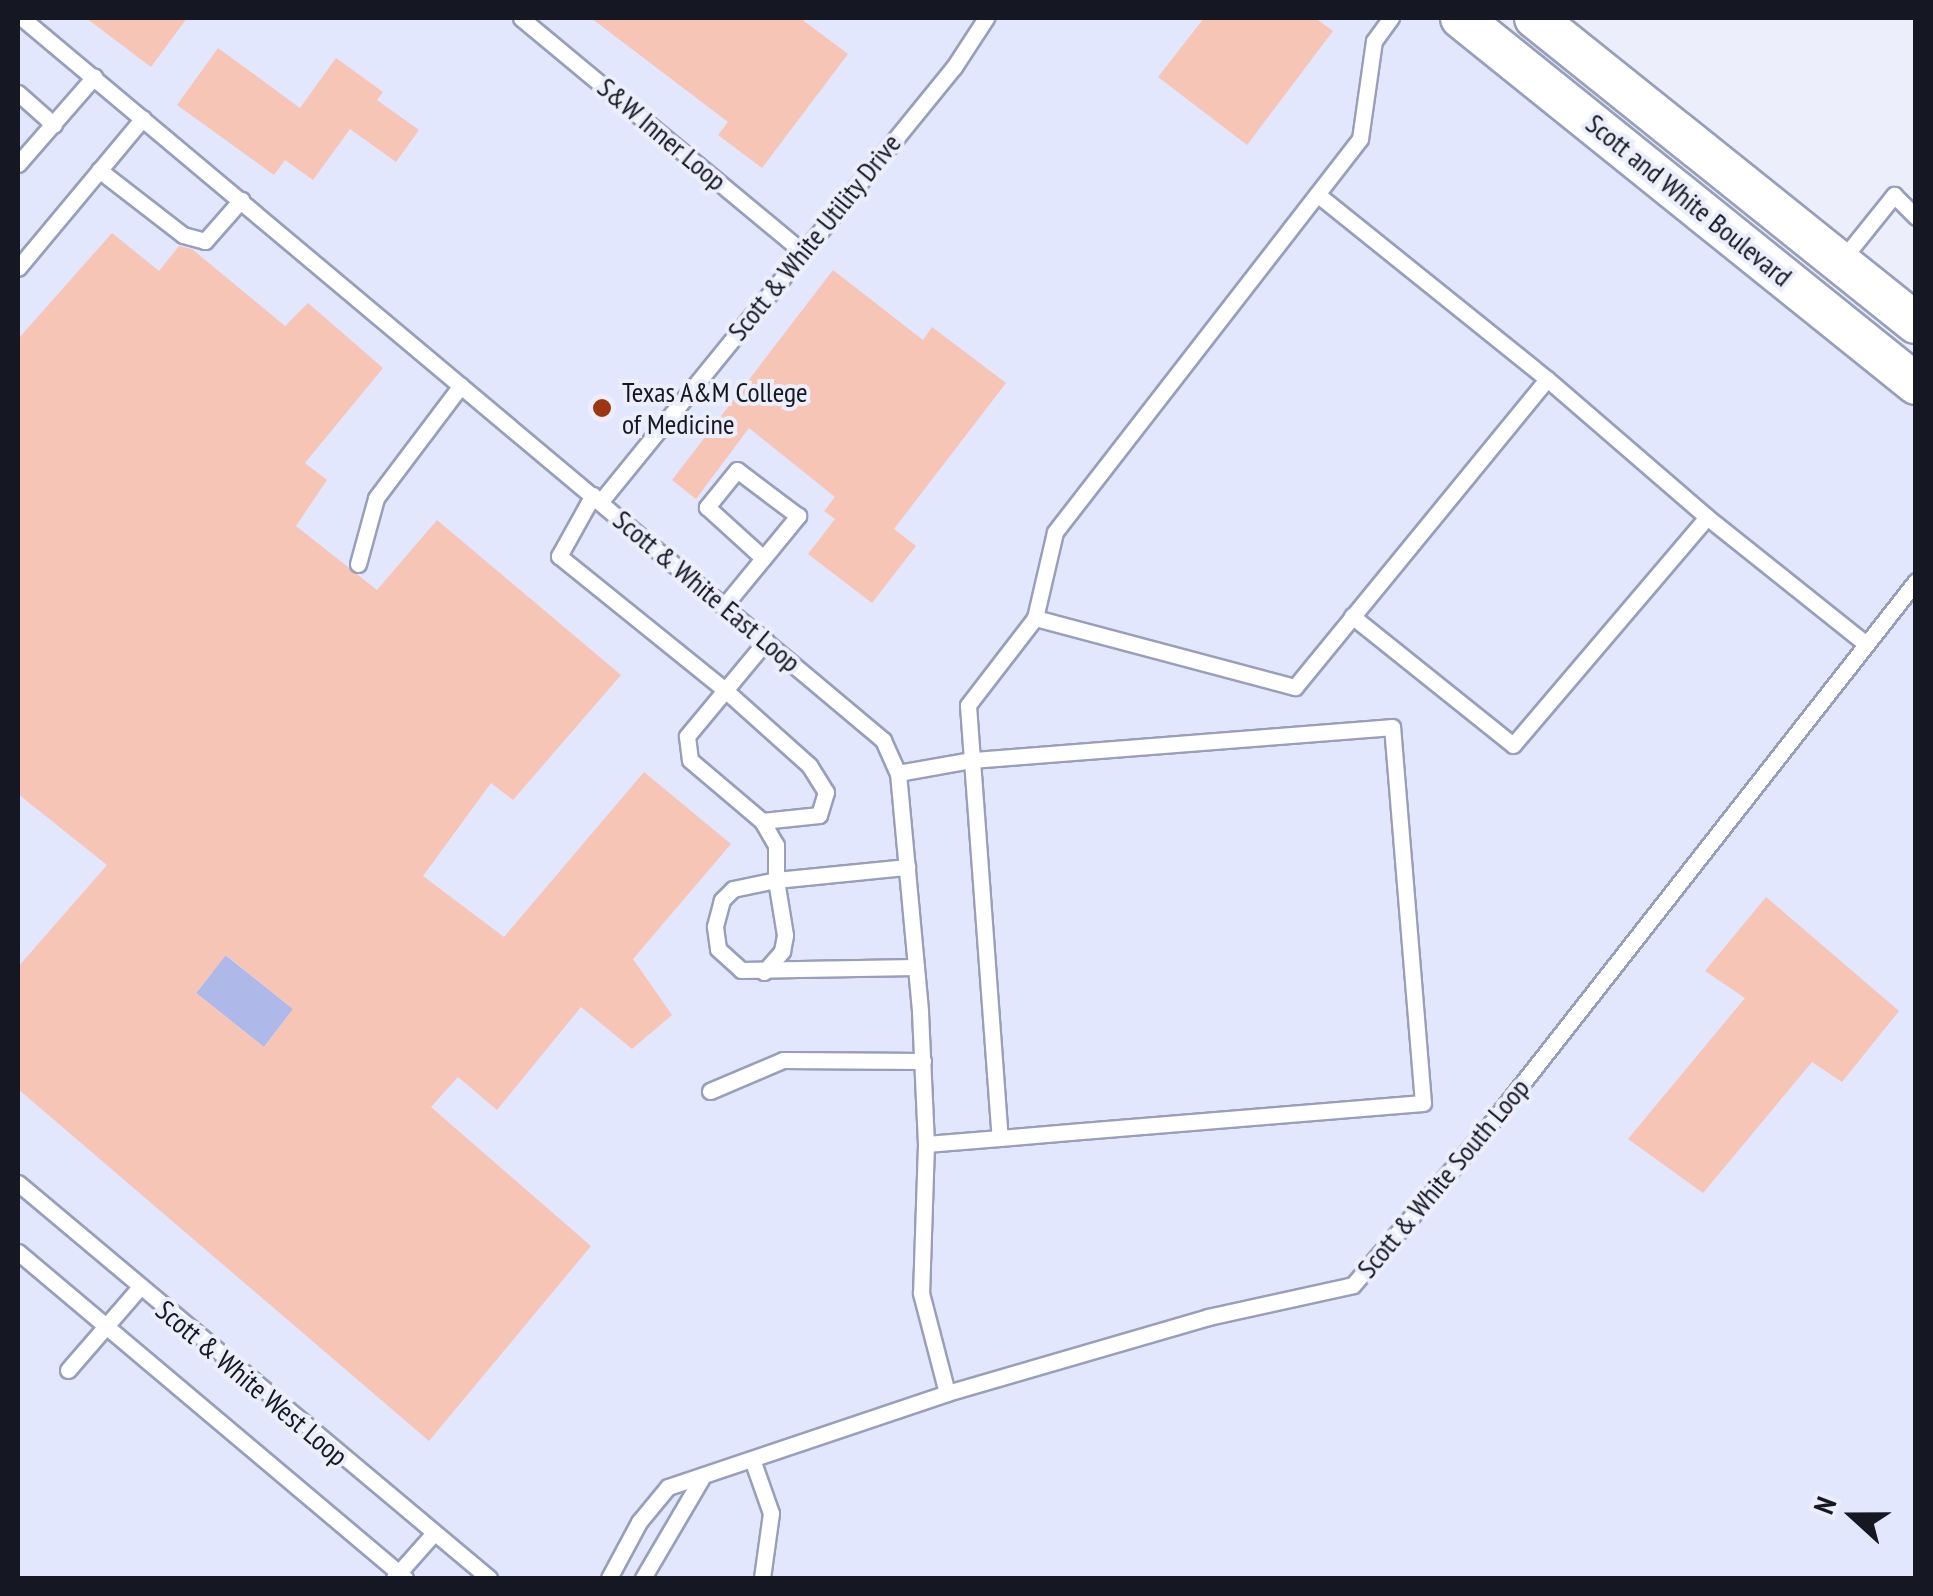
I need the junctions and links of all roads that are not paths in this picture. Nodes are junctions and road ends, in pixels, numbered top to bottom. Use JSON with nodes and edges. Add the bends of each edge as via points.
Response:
{"nodes":[{"id":1,"x":22,"y":18,"type":"edge"},
{"id":2,"x":521,"y":18,"type":"edge"},
{"id":3,"x":986,"y":18,"type":"edge"},
{"id":4,"x":1392,"y":18,"type":"edge"},
{"id":5,"x":1462,"y":18,"type":"edge"},
{"id":6,"x":1535,"y":18,"type":"edge"},
{"id":7,"x":94,"y":77,"type":"junction"},
{"id":8,"x":18,"y":93,"type":"edge"},
{"id":9,"x":142,"y":118,"type":"junction"},
{"id":10,"x":54,"y":125,"type":"junction"},
{"id":11,"x":18,"y":164,"type":"edge"},
{"id":12,"x":99,"y":170,"type":"junction"},
{"id":13,"x":1317,"y":194,"type":"junction"},
{"id":14,"x":241,"y":200,"type":"junction"},
{"id":15,"x":1916,"y":217,"type":"edge"},
{"id":16,"x":802,"y":251,"type":"junction"},
{"id":17,"x":1840,"y":263,"type":"junction"},
{"id":18,"x":18,"y":268,"type":"edge"},
{"id":19,"x":1916,"y":323,"type":"edge"},
{"id":20,"x":1546,"y":378,"type":"junction"},
{"id":21,"x":1916,"y":384,"type":"edge"},
{"id":22,"x":462,"y":385,"type":"junction"},
{"id":23,"x":597,"y":498,"type":"junction"},
{"id":24,"x":1707,"y":517,"type":"junction"},
{"id":25,"x":763,"y":558,"type":"junction"},
{"id":26,"x":358,"y":564,"type":"dead end"},
{"id":27,"x":1916,"y":581,"type":"edge"},
{"id":28,"x":724,"y":606,"type":"junction"},
{"id":29,"x":1352,"y":616,"type":"junction"},
{"id":30,"x":1036,"y":618,"type":"junction"},
{"id":31,"x":766,"y":642,"type":"junction"},
{"id":32,"x":1866,"y":644,"type":"junction"},
{"id":33,"x":726,"y":690,"type":"junction"},
{"id":34,"x":972,"y":760,"type":"junction"},
{"id":35,"x":898,"y":773,"type":"junction"},
{"id":36,"x":762,"y":820,"type":"junction"},
{"id":37,"x":907,"y":867,"type":"junction"},
{"id":38,"x":776,"y":880,"type":"junction"},
{"id":39,"x":916,"y":967,"type":"junction"},
{"id":40,"x":764,"y":972,"type":"junction"},
{"id":41,"x":922,"y":1061,"type":"junction"},
{"id":42,"x":710,"y":1091,"type":"dead end"},
{"id":43,"x":1000,"y":1138,"type":"junction"},
{"id":44,"x":926,"y":1144,"type":"junction"},
{"id":45,"x":18,"y":1183,"type":"edge"},
{"id":46,"x":18,"y":1252,"type":"edge"},
{"id":47,"x":140,"y":1287,"type":"junction"},
{"id":48,"x":104,"y":1326,"type":"junction"},
{"id":49,"x":68,"y":1370,"type":"dead end"},
{"id":50,"x":948,"y":1393,"type":"junction"},
{"id":51,"x":753,"y":1462,"type":"junction"},
{"id":52,"x":701,"y":1479,"type":"junction"},
{"id":53,"x":433,"y":1534,"type":"junction"},
{"id":54,"x":399,"y":1577,"type":"edge"},
{"id":55,"x":489,"y":1578,"type":"edge"},
{"id":56,"x":609,"y":1578,"type":"edge"},
{"id":57,"x":643,"y":1578,"type":"edge"},
{"id":58,"x":762,"y":1578,"type":"edge"}],
"edges":[{"from":1,"to":7,"type":"lane","name":"Scott & White East Loop"},
{"from":2,"to":16,"type":"lane","name":"S&W Inner Loop"},
{"from":3,"to":16,"type":"lane","name":"Scott & White Utility Drive","via":[[954,67]]},
{"from":4,"to":13,"type":"lane","via":[[1374,41],[1360,139]]},
{"from":5,"to":21,"type":"street","name":"Scott and White Boulevard"},
{"from":6,"to":17,"type":"street","name":"Scott and White Boulevard"},
{"from":7,"to":9,"type":"lane","name":"Scott & White East Loop"},
{"from":7,"to":10,"type":"lane"},
{"from":8,"to":10,"type":"lane"},
{"from":9,"to":12,"type":"lane"},
{"from":9,"to":14,"type":"lane","name":"Scott & White East Loop"},
{"from":10,"to":11,"type":"lane"},
{"from":12,"to":14,"type":"lane","via":[[183,236],[205,241]]},
{"from":12,"to":18,"type":"lane"},
{"from":13,"to":20,"type":"lane"},
{"from":13,"to":30,"type":"lane","via":[[1055,532]]},
{"from":14,"to":22,"type":"lane","name":"Scott & White East Loop"},
{"from":15,"to":17,"type":"lane","via":[[1894,195]]},
{"from":16,"to":23,"type":"lane","name":"Scott & White Utility Drive"},
{"from":17,"to":19,"type":"street","name":"Scott and White Boulevard"},
{"from":20,"to":24,"type":"lane"},
{"from":20,"to":29,"type":"lane"},
{"from":22,"to":23,"type":"lane","name":"Scott & White East Loop"},
{"from":22,"to":26,"type":"lane","via":[[376,498]]},
{"from":23,"to":28,"type":"lane","name":"Scott & White East Loop"},
{"from":23,"to":33,"type":"lane","name":"Scott & White Utility Drive","via":[[560,556]]},
{"from":24,"to":29,"type":"lane","via":[[1513,745]]},
{"from":24,"to":32,"type":"lane"},
{"from":25,"to":25,"type":"lane","via":[[798,516],[737,470],[707,507]]},
{"from":25,"to":28,"type":"lane"},
{"from":27,"to":32,"type":"lane","name":"Scott & White South Loop"},
{"from":28,"to":31,"type":"lane","name":"Scott & White East Loop"},
{"from":29,"to":30,"type":"lane","via":[[1295,687]]},
{"from":30,"to":34,"type":"lane","via":[[968,705]]},
{"from":31,"to":33,"type":"lane"},
{"from":31,"to":35,"type":"lane","name":"Scott & White East Loop","via":[[883,740]]},
{"from":32,"to":50,"type":"lane","name":"Scott & White South Loop","via":[[1490,1126],[1353,1285],[1208,1316]]},
{"from":33,"to":36,"type":"lane","via":[[694,724],[686,750]]},
{"from":33,"to":36,"type":"lane","via":[[809,765],[826,792],[819,815]]},
{"from":34,"to":35,"type":"lane"},
{"from":34,"to":43,"type":"lane"},
{"from":34,"to":43,"type":"lane","via":[[1392,727],[1422,1103]]},
{"from":35,"to":37,"type":"lane","name":"Scott & White East Loop"},
{"from":36,"to":38,"type":"lane","via":[[776,845]]},
{"from":37,"to":38,"type":"lane"},
{"from":37,"to":39,"type":"lane","name":"Scott & White East Loop"},
{"from":38,"to":40,"type":"lane","via":[[786,935]]},
{"from":38,"to":40,"type":"lane","via":[[733,890],[714,927],[726,962]]},
{"from":39,"to":40,"type":"lane"},
{"from":39,"to":41,"type":"lane","name":"Scott & White East Loop"},
{"from":41,"to":42,"type":"lane","via":[[783,1060]]},
{"from":41,"to":44,"type":"lane","name":"Scott & White East Loop"},
{"from":43,"to":44,"type":"lane"},
{"from":44,"to":50,"type":"lane","name":"Scott & White East Loop","via":[[920,1293]]},
{"from":45,"to":47,"type":"lane","name":"Scott & White West Loop"},
{"from":46,"to":48,"type":"lane","name":"Scott & White West Loop"},
{"from":47,"to":48,"type":"lane"},
{"from":47,"to":53,"type":"lane","name":"Scott & White West Loop"},
{"from":48,"to":49,"type":"lane"},
{"from":48,"to":54,"type":"lane","name":"Scott & White West Loop"},
{"from":50,"to":51,"type":"lane","name":"Scott & White South Loop"},
{"from":51,"to":52,"type":"lane","name":"Scott & White South Loop"},
{"from":51,"to":58,"type":"lane","via":[[771,1513]]},
{"from":52,"to":56,"type":"lane","name":"Scott & White South Loop","via":[[668,1487],[639,1522]]},
{"from":52,"to":57,"type":"lane"},
{"from":53,"to":54,"type":"lane"},
{"from":53,"to":55,"type":"lane","name":"Scott & White West Loop"}]}
